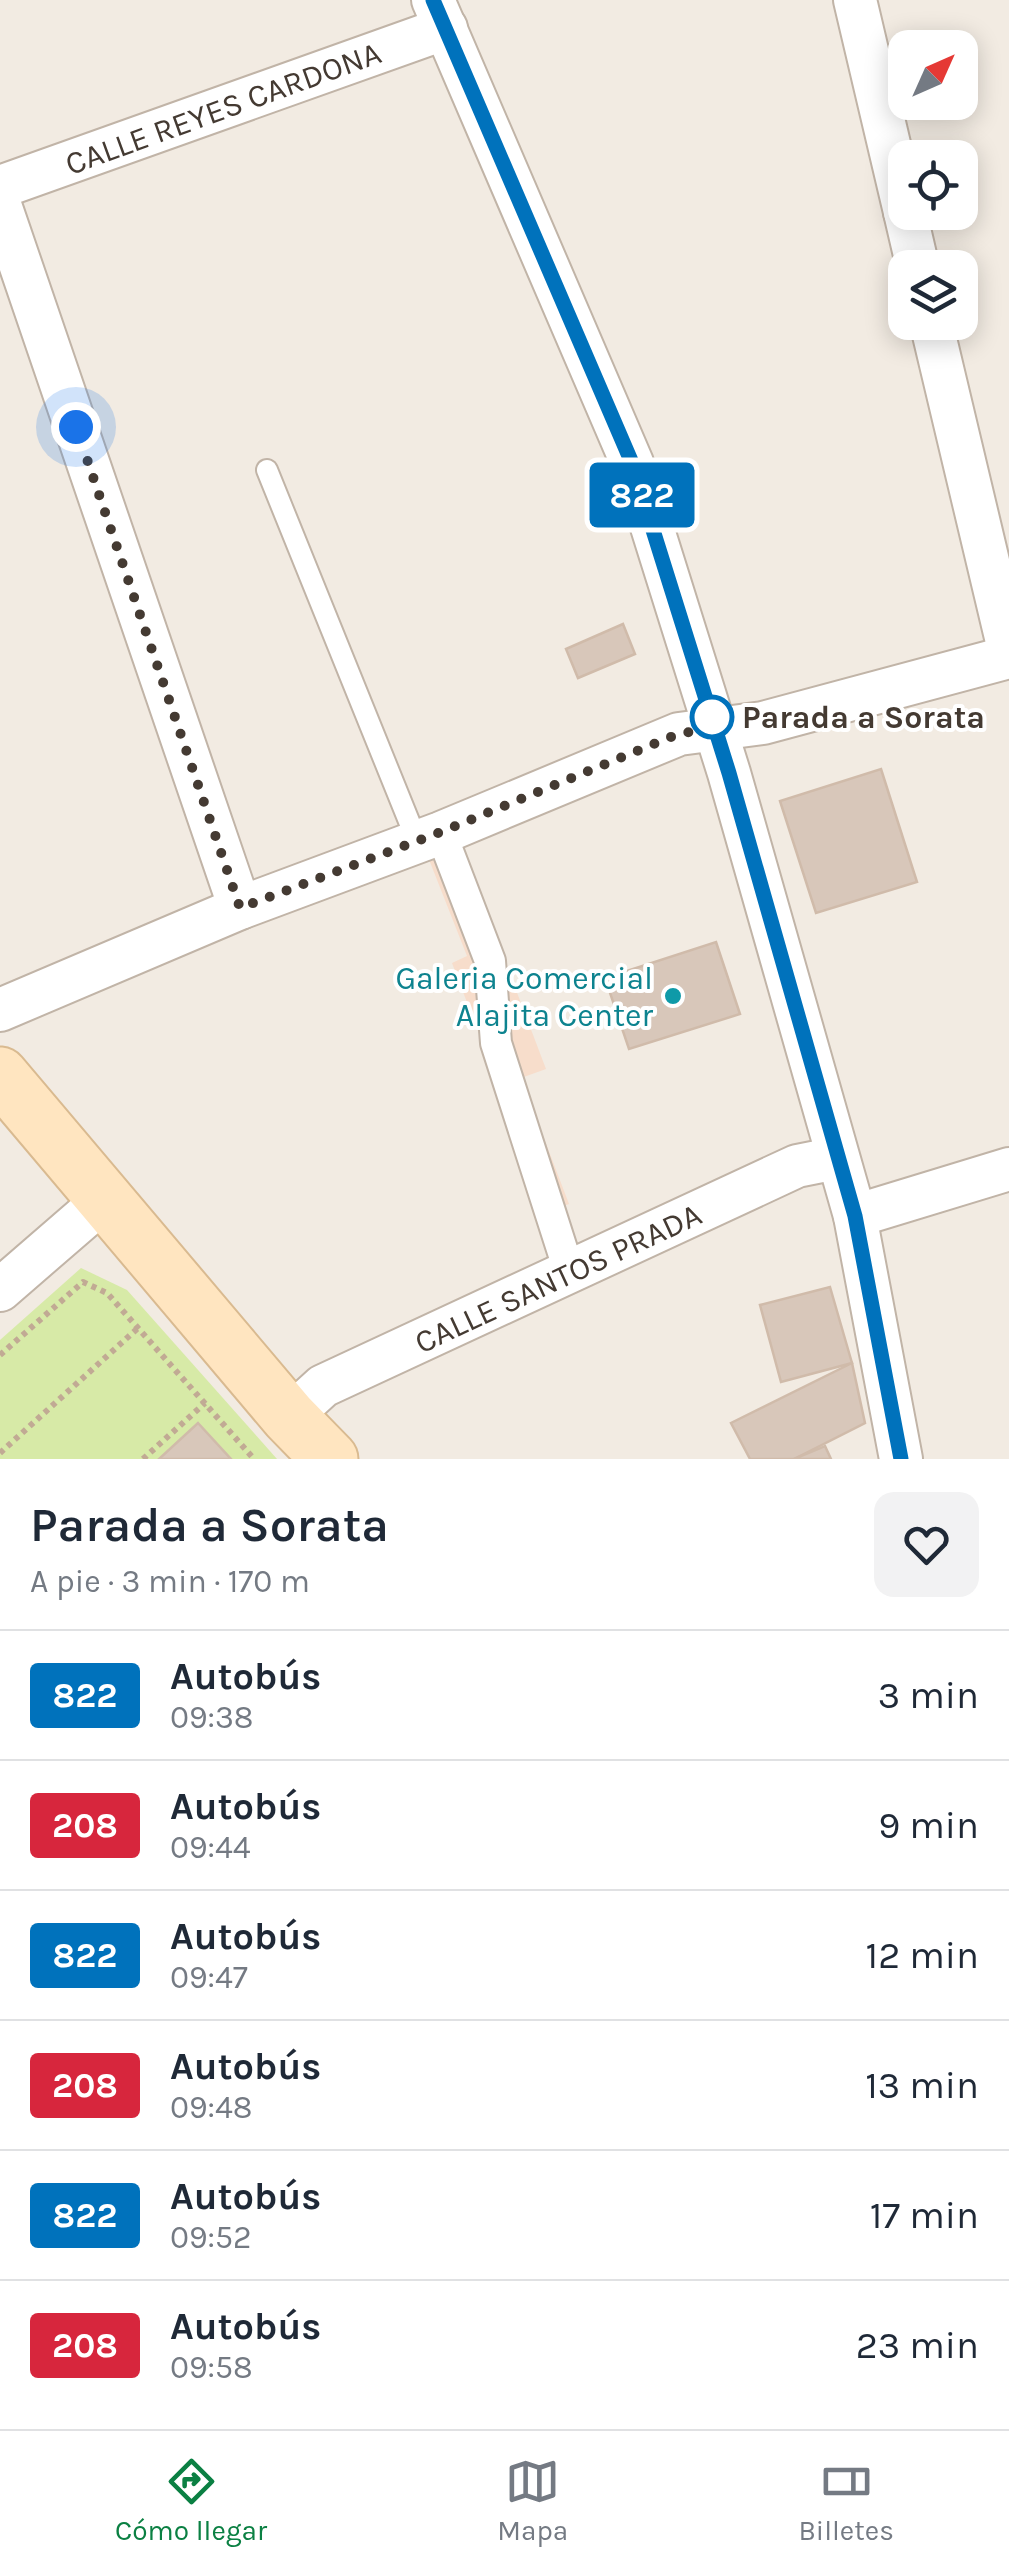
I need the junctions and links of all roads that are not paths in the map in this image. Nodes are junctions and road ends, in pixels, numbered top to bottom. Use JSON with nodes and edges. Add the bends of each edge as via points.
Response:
{"nodes":[{"id":1,"x":855,"y":0,"type":"edge"},
{"id":2,"x":440,"y":14,"type":"edge"},
{"id":3,"x":888,"y":140,"type":"edge"},
{"id":4,"x":0,"y":187,"type":"edge"},
{"id":5,"x":0,"y":205,"type":"edge"},
{"id":6,"x":935,"y":340,"type":"edge"},
{"id":7,"x":267,"y":470,"type":"dead end"},
{"id":8,"x":1009,"y":653,"type":"edge"},
{"id":9,"x":715,"y":728,"type":"junction"},
{"id":10,"x":429,"y":837,"type":"junction"},
{"id":11,"x":240,"y":908,"type":"junction"},
{"id":12,"x":3,"y":1001,"type":"edge"},
{"id":13,"x":0,"y":1075,"type":"edge"},
{"id":14,"x":838,"y":1158,"type":"junction"},
{"id":15,"x":1009,"y":1170,"type":"edge"},
{"id":16,"x":104,"y":1200,"type":"junction"},
{"id":17,"x":855,"y":1216,"type":"junction"},
{"id":18,"x":570,"y":1274,"type":"junction"},
{"id":19,"x":0,"y":1290,"type":"edge"},
{"id":20,"x":289,"y":1417,"type":"junction"},
{"id":21,"x":330,"y":1459,"type":"edge"},
{"id":22,"x":902,"y":1459,"type":"edge"}],
"edges":[{"from":1,"to":3,"type":"street"},
{"from":2,"to":4,"type":"street","name":"CALLE REYES CARDONA"},
{"from":2,"to":9,"type":"street","via":[[632,463]]},
{"from":5,"to":11,"type":"street"},
{"from":6,"to":8,"type":"street"},
{"from":7,"to":10,"type":"lane"},
{"from":8,"to":9,"type":"street","via":[[763,723]]},
{"from":9,"to":10,"type":"street","via":[[678,734]]},
{"from":9,"to":14,"type":"street"},
{"from":10,"to":11,"type":"street"},
{"from":10,"to":18,"type":"street","via":[[490,960],[496,1042]]},
{"from":11,"to":12,"type":"street"},
{"from":13,"to":16,"type":"main road"},
{"from":14,"to":17,"type":"street"},
{"from":14,"to":18,"type":"street","name":"CALLE SANTOS PRADA","via":[[798,1166]]},
{"from":15,"to":17,"type":"street"},
{"from":16,"to":19,"type":"street"},
{"from":16,"to":20,"type":"main road"},
{"from":17,"to":22,"type":"street"},
{"from":18,"to":20,"type":"street","name":"CALLE SANTOS PRADA","via":[[323,1386]]},
{"from":20,"to":21,"type":"main road"}]}
